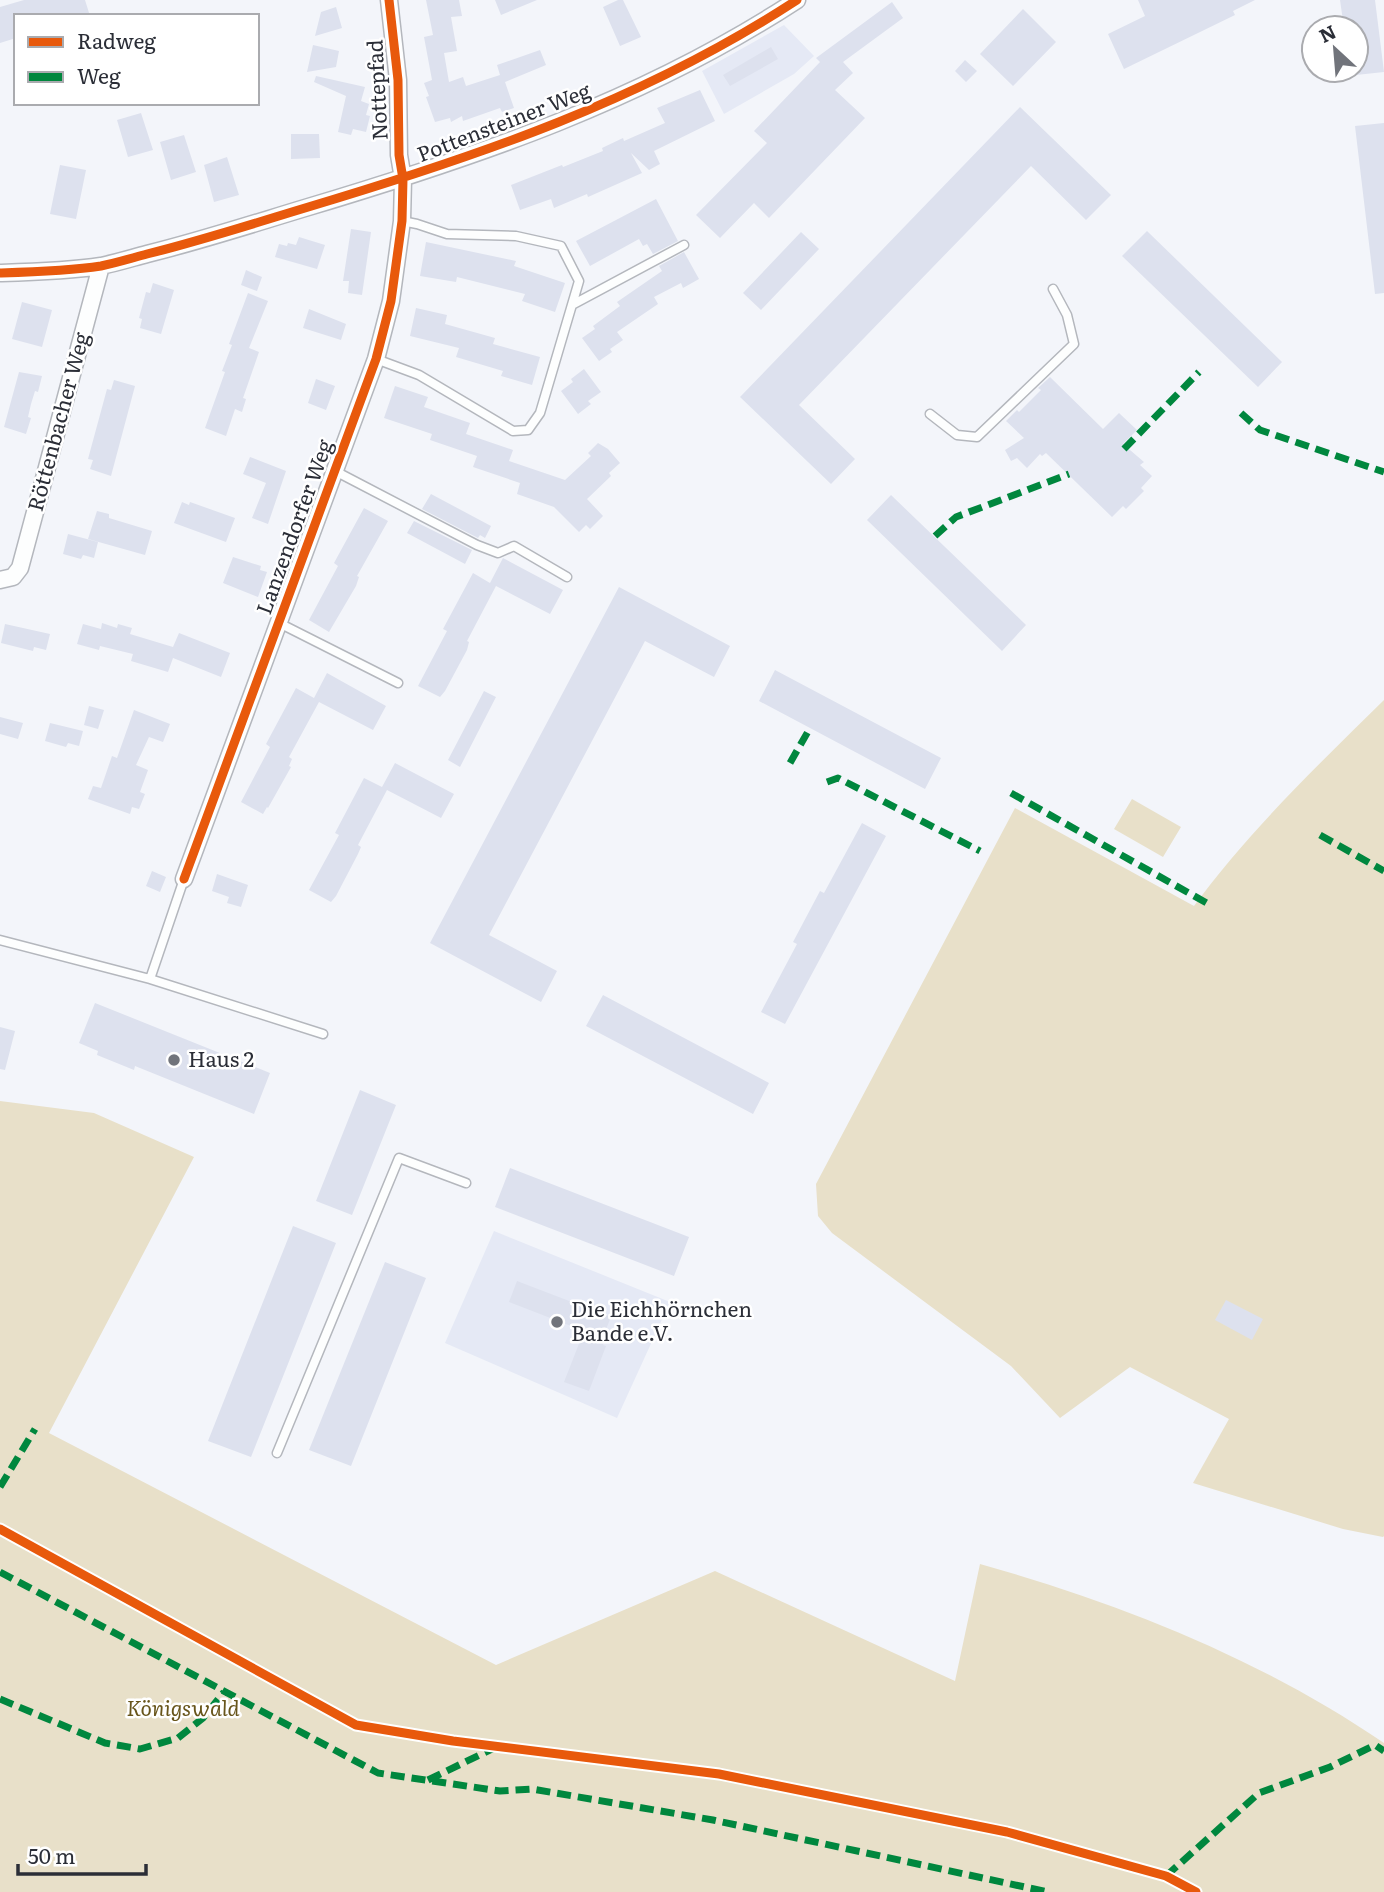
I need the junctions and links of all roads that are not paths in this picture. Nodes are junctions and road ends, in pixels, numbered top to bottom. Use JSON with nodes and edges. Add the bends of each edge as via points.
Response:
{"nodes":[{"id":1,"x":389,"y":0,"type":"edge"},
{"id":2,"x":797,"y":0,"type":"edge"},
{"id":3,"x":403,"y":179,"type":"junction"},
{"id":4,"x":402,"y":221,"type":"junction"},
{"id":5,"x":684,"y":245,"type":"dead end"},
{"id":6,"x":101,"y":266,"type":"junction"},
{"id":7,"x":0,"y":274,"type":"edge"},
{"id":8,"x":1053,"y":289,"type":"dead end"},
{"id":9,"x":572,"y":305,"type":"junction"},
{"id":10,"x":376,"y":359,"type":"junction"},
{"id":11,"x":930,"y":414,"type":"dead end"},
{"id":12,"x":335,"y":471,"type":"junction"},
{"id":13,"x":568,"y":577,"type":"dead end"},
{"id":14,"x":7,"y":579,"type":"edge"},
{"id":15,"x":279,"y":622,"type":"junction"},
{"id":16,"x":398,"y":682,"type":"dead end"},
{"id":17,"x":184,"y":879,"type":"joint"},
{"id":18,"x":0,"y":940,"type":"edge"},
{"id":19,"x":150,"y":979,"type":"junction"},
{"id":20,"x":323,"y":1034,"type":"dead end"},
{"id":21,"x":466,"y":1183,"type":"dead end"},
{"id":22,"x":277,"y":1453,"type":"dead end"}],
"edges":[{"from":1,"to":3,"type":"street","name":"Nottepfad"},
{"from":2,"to":3,"type":"street","name":"Pottensteiner Weg","via":[[603,104]]},
{"from":3,"to":4,"type":"street","name":"Lanzendorfer Weg"},
{"from":3,"to":6,"type":"street","name":"Pottensteiner Weg"},
{"from":4,"to":9,"type":"lane","via":[[447,234],[516,236],[561,246],[579,281]]},
{"from":4,"to":10,"type":"street","name":"Lanzendorfer Weg","via":[[391,301]]},
{"from":5,"to":9,"type":"lane"},
{"from":6,"to":7,"type":"street","name":"Pottensteiner Weg"},
{"from":6,"to":14,"type":"street","name":"Röttenbacher Weg","via":[[20,568]]},
{"from":8,"to":11,"type":"lane","via":[[1068,315],[1074,344],[977,437],[957,435]]},
{"from":9,"to":10,"type":"lane","via":[[540,413],[528,429],[513,430],[419,375]]},
{"from":10,"to":12,"type":"street","name":"Lanzendorfer Weg"},
{"from":12,"to":13,"type":"lane","via":[[477,545],[498,553],[514,546]]},
{"from":12,"to":15,"type":"street","name":"Lanzendorfer Weg"},
{"from":15,"to":16,"type":"lane"},
{"from":15,"to":17,"type":"street","name":"Lanzendorfer Weg"},
{"from":17,"to":19,"type":"lane"},
{"from":18,"to":19,"type":"lane"},
{"from":19,"to":20,"type":"lane"},
{"from":21,"to":22,"type":"lane","via":[[399,1158]]}]}
